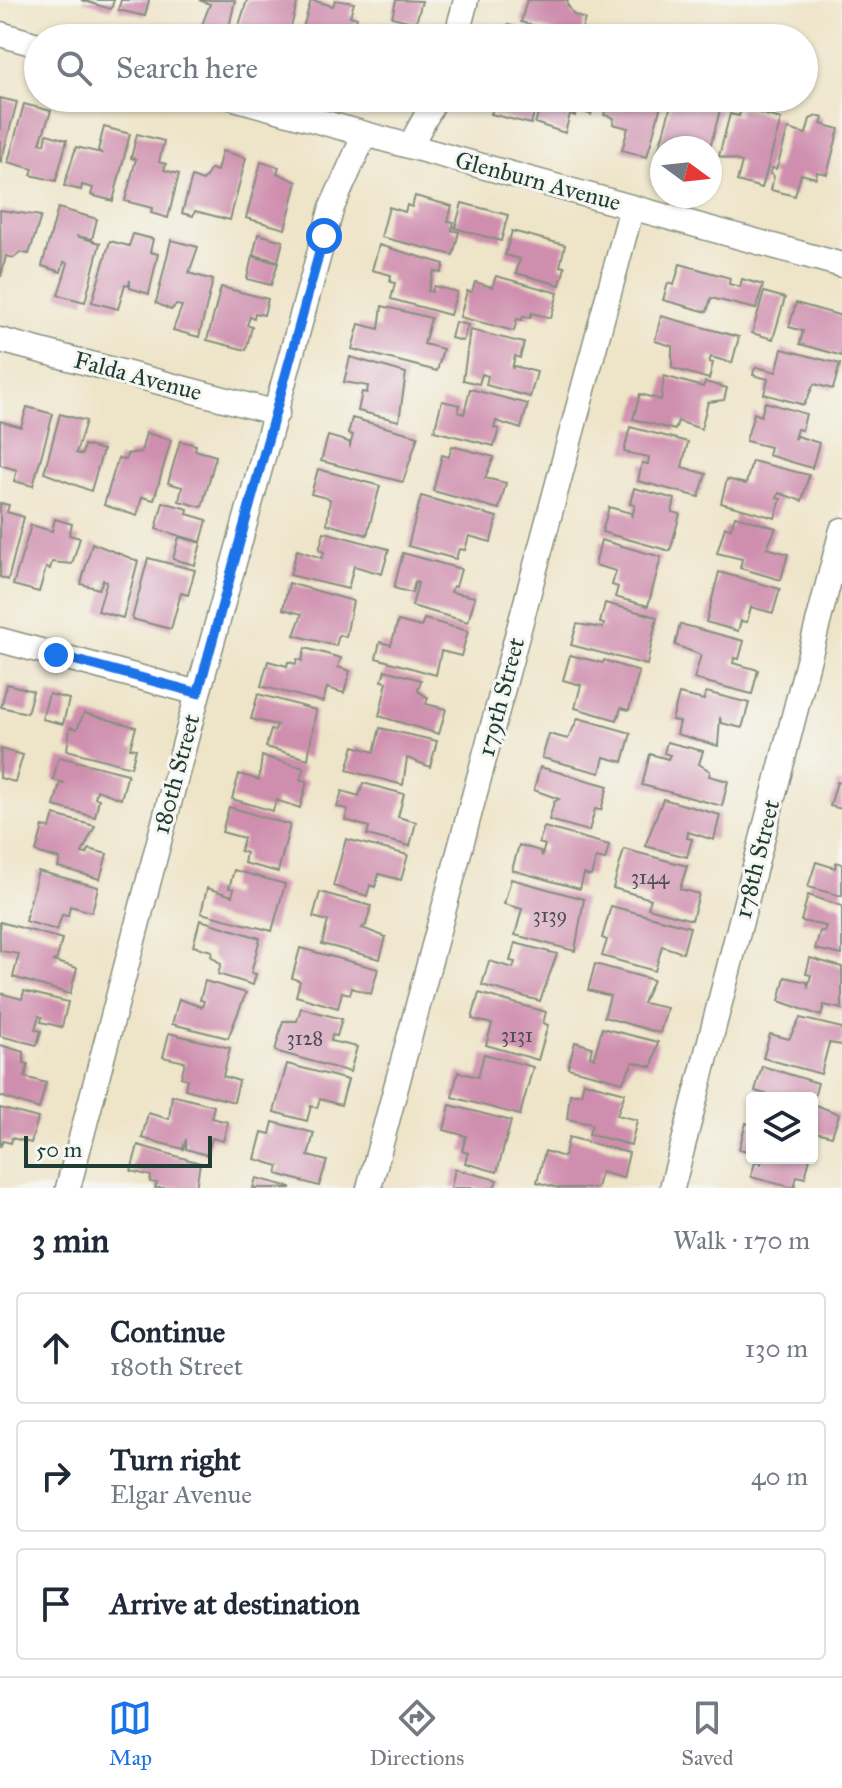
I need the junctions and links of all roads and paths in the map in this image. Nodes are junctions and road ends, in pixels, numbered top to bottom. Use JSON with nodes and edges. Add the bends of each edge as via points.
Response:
{"nodes":[{"id":1,"x":466,"y":0,"type":"edge"},
{"id":2,"x":460,"y":24,"type":"edge"},
{"id":3,"x":0,"y":34,"type":"edge"},
{"id":4,"x":24,"y":41,"type":"edge"},
{"id":5,"x":285,"y":112,"type":"edge"},
{"id":6,"x":428,"y":112,"type":"edge"},
{"id":7,"x":365,"y":134,"type":"junction"},
{"id":8,"x":410,"y":146,"type":"junction"},
{"id":9,"x":632,"y":207,"type":"junction"},
{"id":10,"x":842,"y":265,"type":"edge"},
{"id":11,"x":0,"y":340,"type":"edge"},
{"id":12,"x":277,"y":413,"type":"junction"},
{"id":13,"x":842,"y":530,"type":"edge"},
{"id":14,"x":838,"y":558,"type":"edge"},
{"id":15,"x":0,"y":640,"type":"edge"},
{"id":16,"x":198,"y":693,"type":"junction"},
{"id":17,"x":68,"y":1188,"type":"edge"},
{"id":18,"x":369,"y":1188,"type":"edge"},
{"id":19,"x":672,"y":1188,"type":"edge"}],
"edges":[{"from":1,"to":2,"type":"street"},
{"from":3,"to":4,"type":"street"},
{"from":5,"to":7,"type":"street","name":"Glenburn Avenue"},
{"from":6,"to":8,"type":"street"},
{"from":7,"to":8,"type":"street","name":"Glenburn Avenue"},
{"from":7,"to":12,"type":"street","name":"180th Street","via":[[332,207]]},
{"from":8,"to":9,"type":"street","name":"Glenburn Avenue"},
{"from":9,"to":10,"type":"street","name":"Glenburn Avenue"},
{"from":9,"to":18,"type":"street","name":"179th Street"},
{"from":11,"to":12,"type":"street","name":"Falda Avenue"},
{"from":12,"to":16,"type":"street","name":"180th Street"},
{"from":13,"to":14,"type":"street","name":"178th Street"},
{"from":14,"to":19,"type":"street","name":"178th Street"},
{"from":15,"to":16,"type":"street"},
{"from":16,"to":17,"type":"street","name":"180th Street"}]}
